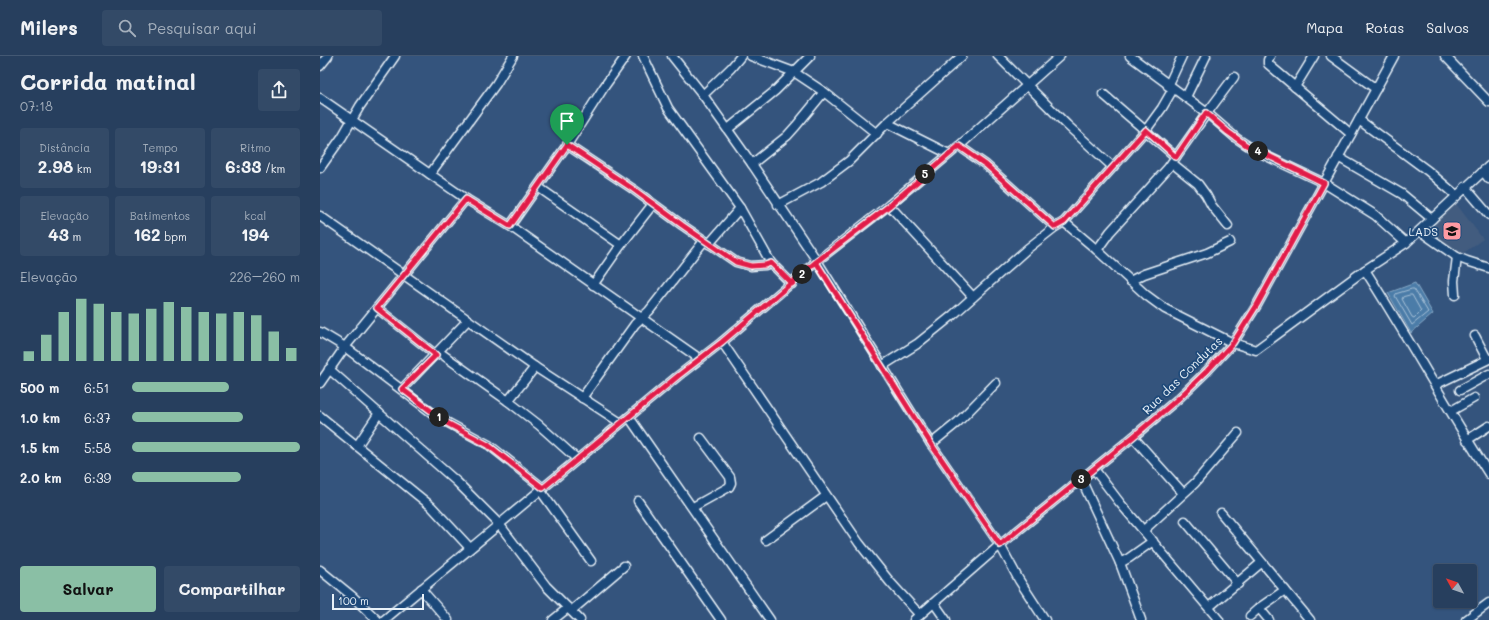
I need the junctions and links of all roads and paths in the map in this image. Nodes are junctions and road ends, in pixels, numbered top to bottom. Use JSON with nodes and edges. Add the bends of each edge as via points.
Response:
{"nodes":[{"id":1,"x":328,"y":56,"type":"edge"},
{"id":2,"x":395,"y":56,"type":"edge"},
{"id":3,"x":513,"y":56,"type":"edge"},
{"id":4,"x":626,"y":56,"type":"edge"},
{"id":5,"x":643,"y":56,"type":"edge"},
{"id":6,"x":672,"y":56,"type":"edge"},
{"id":7,"x":741,"y":56,"type":"edge"},
{"id":8,"x":751,"y":56,"type":"edge"},
{"id":9,"x":810,"y":56,"type":"edge"},
{"id":10,"x":962,"y":56,"type":"edge"},
{"id":11,"x":998,"y":56,"type":"edge"},
{"id":12,"x":1060,"y":56,"type":"edge"},
{"id":13,"x":1130,"y":56,"type":"edge"},
{"id":14,"x":1182,"y":56,"type":"edge"},
{"id":15,"x":1206,"y":56,"type":"edge"},
{"id":16,"x":1270,"y":56,"type":"edge"},
{"id":17,"x":1314,"y":56,"type":"edge"},
{"id":18,"x":1331,"y":56,"type":"edge"},
{"id":19,"x":1394,"y":56,"type":"edge"},
{"id":20,"x":1445,"y":56,"type":"edge"},
{"id":21,"x":320,"y":66,"type":"edge"},
{"id":22,"x":794,"y":72,"type":"junction"},
{"id":23,"x":1234,"y":77,"type":"dead end"},
{"id":24,"x":1027,"y":85,"type":"junction"},
{"id":25,"x":1170,"y":87,"type":"junction"},
{"id":26,"x":1295,"y":87,"type":"junction"},
{"id":27,"x":1376,"y":89,"type":"junction"},
{"id":28,"x":824,"y":92,"type":"junction"},
{"id":29,"x":1103,"y":94,"type":"dead end"},
{"id":30,"x":703,"y":95,"type":"junction"},
{"id":31,"x":1186,"y":97,"type":"junction"},
{"id":32,"x":320,"y":98,"type":"edge"},
{"id":33,"x":1489,"y":102,"type":"edge"},
{"id":34,"x":1206,"y":113,"type":"junction"},
{"id":35,"x":352,"y":120,"type":"junction"},
{"id":36,"x":1359,"y":120,"type":"junction"},
{"id":37,"x":887,"y":123,"type":"junction"},
{"id":38,"x":728,"y":129,"type":"junction"},
{"id":39,"x":1146,"y":130,"type":"junction"},
{"id":40,"x":877,"y":134,"type":"junction"},
{"id":41,"x":1351,"y":134,"type":"junction"},
{"id":42,"x":567,"y":145,"type":"junction"},
{"id":43,"x":959,"y":146,"type":"junction"},
{"id":44,"x":949,"y":154,"type":"junction"},
{"id":45,"x":1338,"y":156,"type":"junction"},
{"id":46,"x":1174,"y":160,"type":"junction"},
{"id":47,"x":752,"y":164,"type":"junction"},
{"id":48,"x":1113,"y":166,"type":"junction"},
{"id":49,"x":320,"y":168,"type":"edge"},
{"id":50,"x":1486,"y":168,"type":"edge"},
{"id":51,"x":430,"y":174,"type":"junction"},
{"id":52,"x":1489,"y":178,"type":"edge"},
{"id":53,"x":1324,"y":183,"type":"junction"},
{"id":54,"x":538,"y":187,"type":"junction"},
{"id":55,"x":1465,"y":187,"type":"junction"},
{"id":56,"x":1456,"y":195,"type":"junction"},
{"id":57,"x":466,"y":199,"type":"junction"},
{"id":58,"x":653,"y":204,"type":"junction"},
{"id":59,"x":778,"y":205,"type":"junction"},
{"id":60,"x":889,"y":206,"type":"junction"},
{"id":61,"x":740,"y":208,"type":"junction"},
{"id":62,"x":1489,"y":215,"type":"edge"},
{"id":63,"x":320,"y":216,"type":"edge"},
{"id":64,"x":1432,"y":219,"type":"junction"},
{"id":65,"x":1064,"y":222,"type":"junction"},
{"id":66,"x":510,"y":226,"type":"junction"},
{"id":67,"x":1228,"y":226,"type":"dead end"},
{"id":68,"x":1055,"y":227,"type":"junction"},
{"id":69,"x":1420,"y":231,"type":"junction"},
{"id":70,"x":707,"y":242,"type":"junction"},
{"id":71,"x":1230,"y":242,"type":"dead end"},
{"id":72,"x":621,"y":244,"type":"junction"},
{"id":73,"x":1406,"y":244,"type":"junction"},
{"id":74,"x":1097,"y":250,"type":"junction"},
{"id":75,"x":1457,"y":257,"type":"junction"},
{"id":76,"x":816,"y":262,"type":"junction"},
{"id":77,"x":771,"y":263,"type":"junction"},
{"id":78,"x":1489,"y":268,"type":"edge"},
{"id":79,"x":1365,"y":270,"type":"junction"},
{"id":80,"x":405,"y":275,"type":"junction"},
{"id":81,"x":1130,"y":281,"type":"junction"},
{"id":82,"x":593,"y":284,"type":"junction"},
{"id":83,"x":792,"y":284,"type":"junction"},
{"id":84,"x":1456,"y":295,"type":"dead end"},
{"id":85,"x":973,"y":297,"type":"junction"},
{"id":86,"x":377,"y":308,"type":"junction"},
{"id":87,"x":642,"y":318,"type":"junction"},
{"id":88,"x":468,"y":320,"type":"junction"},
{"id":89,"x":320,"y":332,"type":"edge"},
{"id":90,"x":1475,"y":336,"type":"dead end"},
{"id":91,"x":722,"y":342,"type":"junction"},
{"id":92,"x":1233,"y":343,"type":"junction"},
{"id":93,"x":345,"y":347,"type":"junction"},
{"id":94,"x":437,"y":354,"type":"junction"},
{"id":95,"x":700,"y":358,"type":"junction"},
{"id":96,"x":1488,"y":359,"type":"edge"},
{"id":97,"x":882,"y":366,"type":"junction"},
{"id":98,"x":535,"y":367,"type":"junction"},
{"id":99,"x":329,"y":369,"type":"junction"},
{"id":100,"x":1489,"y":374,"type":"edge"},
{"id":101,"x":320,"y":383,"type":"edge"},
{"id":102,"x":996,"y":383,"type":"dead end"},
{"id":103,"x":1435,"y":385,"type":"junction"},
{"id":104,"x":402,"y":389,"type":"junction"},
{"id":105,"x":1460,"y":390,"type":"dead end"},
{"id":106,"x":582,"y":398,"type":"junction"},
{"id":107,"x":1474,"y":398,"type":"dead end"},
{"id":108,"x":508,"y":400,"type":"junction"},
{"id":109,"x":1451,"y":411,"type":"junction"},
{"id":110,"x":379,"y":413,"type":"junction"},
{"id":111,"x":320,"y":416,"type":"edge"},
{"id":112,"x":629,"y":417,"type":"junction"},
{"id":113,"x":622,"y":423,"type":"junction"},
{"id":114,"x":1489,"y":426,"type":"edge"},
{"id":115,"x":1238,"y":433,"type":"dead end"},
{"id":116,"x":1133,"y":437,"type":"junction"},
{"id":117,"x":701,"y":438,"type":"dead end"},
{"id":118,"x":1467,"y":440,"type":"junction"},
{"id":119,"x":931,"y":444,"type":"junction"},
{"id":120,"x":357,"y":446,"type":"junction"},
{"id":121,"x":577,"y":459,"type":"junction"},
{"id":122,"x":1094,"y":469,"type":"junction"},
{"id":123,"x":1489,"y":474,"type":"edge"},
{"id":124,"x":1081,"y":479,"type":"junction"},
{"id":125,"x":542,"y":489,"type":"junction"},
{"id":126,"x":1183,"y":493,"type":"junction"},
{"id":127,"x":826,"y":496,"type":"junction"},
{"id":128,"x":638,"y":501,"type":"dead end"},
{"id":129,"x":693,"y":507,"type":"junction"},
{"id":130,"x":1221,"y":514,"type":"dead end"},
{"id":131,"x":1185,"y":521,"type":"dead end"},
{"id":132,"x":499,"y":524,"type":"junction"},
{"id":133,"x":1144,"y":530,"type":"junction"},
{"id":134,"x":766,"y":540,"type":"dead end"},
{"id":135,"x":1153,"y":541,"type":"junction"},
{"id":136,"x":1000,"y":545,"type":"junction"},
{"id":137,"x":470,"y":548,"type":"junction"},
{"id":138,"x":591,"y":561,"type":"dead end"},
{"id":139,"x":1120,"y":563,"type":"junction"},
{"id":140,"x":1262,"y":563,"type":"junction"},
{"id":141,"x":624,"y":566,"type":"dead end"},
{"id":142,"x":320,"y":570,"type":"edge"},
{"id":143,"x":1238,"y":584,"type":"junction"},
{"id":144,"x":421,"y":589,"type":"junction"},
{"id":145,"x":1285,"y":590,"type":"junction"},
{"id":146,"x":1489,"y":602,"type":"edge"},
{"id":147,"x":934,"y":603,"type":"junction"},
{"id":148,"x":1209,"y":607,"type":"junction"},
{"id":149,"x":1260,"y":608,"type":"junction"},
{"id":150,"x":570,"y":609,"type":"junction"},
{"id":151,"x":1250,"y":616,"type":"dead end"},
{"id":152,"x":917,"y":617,"type":"edge"},
{"id":153,"x":377,"y":620,"type":"edge"},
{"id":154,"x":384,"y":620,"type":"edge"},
{"id":155,"x":448,"y":620,"type":"edge"},
{"id":156,"x":553,"y":620,"type":"edge"},
{"id":157,"x":580,"y":620,"type":"edge"},
{"id":158,"x":721,"y":620,"type":"edge"},
{"id":159,"x":770,"y":620,"type":"edge"},
{"id":160,"x":946,"y":620,"type":"edge"},
{"id":161,"x":1045,"y":620,"type":"edge"},
{"id":162,"x":1141,"y":620,"type":"edge"},
{"id":163,"x":1219,"y":620,"type":"edge"},
{"id":164,"x":1269,"y":620,"type":"edge"},
{"id":165,"x":1310,"y":620,"type":"edge"},
{"id":166,"x":1466,"y":620,"type":"edge"}],
"edges":[{"from":1,"to":21,"type":"street"},
{"from":2,"to":35,"type":"street"},
{"from":3,"to":51,"type":"street","via":[[496,84]]},
{"from":4,"to":42,"type":"street"},
{"from":5,"to":61,"type":"street","via":[[668,108]]},
{"from":6,"to":30,"type":"street"},
{"from":7,"to":30,"type":"street"},
{"from":8,"to":22,"type":"street"},
{"from":9,"to":22,"type":"street"},
{"from":10,"to":37,"type":"street"},
{"from":11,"to":24,"type":"street"},
{"from":12,"to":24,"type":"street"},
{"from":13,"to":25,"type":"street"},
{"from":14,"to":25,"type":"street"},
{"from":15,"to":31,"type":"street"},
{"from":16,"to":26,"type":"street","via":[[1268,64]]},
{"from":17,"to":26,"type":"street"},
{"from":18,"to":27,"type":"street"},
{"from":19,"to":27,"type":"street","name":"Rua das Condutas"},
{"from":20,"to":33,"type":"street"},
{"from":22,"to":28,"type":"street"},
{"from":22,"to":38,"type":"street"},
{"from":23,"to":34,"type":"street"},
{"from":24,"to":43,"type":"street"},
{"from":24,"to":48,"type":"street"},
{"from":25,"to":31,"type":"street"},
{"from":25,"to":39,"type":"street","via":[[1162,108]]},
{"from":26,"to":41,"type":"street"},
{"from":27,"to":36,"type":"street","name":"Rua das Condutas"},
{"from":28,"to":40,"type":"street"},
{"from":28,"to":47,"type":"street","via":[[787,136]]},
{"from":29,"to":39,"type":"street"},
{"from":30,"to":38,"type":"street"},
{"from":31,"to":34,"type":"street"},
{"from":32,"to":35,"type":"street"},
{"from":34,"to":46,"type":"street"},
{"from":34,"to":53,"type":"street","via":[[1246,145]]},
{"from":35,"to":49,"type":"street"},
{"from":35,"to":51,"type":"street"},
{"from":36,"to":41,"type":"street","name":"Rua das Condutas"},
{"from":36,"to":56,"type":"street"},
{"from":37,"to":40,"type":"street"},
{"from":37,"to":44,"type":"street"},
{"from":38,"to":47,"type":"street"},
{"from":39,"to":46,"type":"street"},
{"from":39,"to":48,"type":"street"},
{"from":40,"to":59,"type":"street","via":[[849,161],[821,182]]},
{"from":41,"to":45,"type":"street","name":"Rua das Condutas"},
{"from":42,"to":54,"type":"street"},
{"from":42,"to":58,"type":"street"},
{"from":43,"to":44,"type":"street"},
{"from":43,"to":68,"type":"street","via":[[986,165]]},
{"from":44,"to":60,"type":"street"},
{"from":45,"to":53,"type":"street","name":"Rua das Condutas"},
{"from":45,"to":64,"type":"street","via":[[1402,194]]},
{"from":46,"to":67,"type":"street","via":[[1198,184]]},
{"from":46,"to":74,"type":"street"},
{"from":47,"to":59,"type":"street"},
{"from":48,"to":65,"type":"street"},
{"from":50,"to":52,"type":"street"},
{"from":50,"to":55,"type":"street"},
{"from":51,"to":57,"type":"street"},
{"from":53,"to":73,"type":"street","via":[[1375,215]]},
{"from":53,"to":92,"type":"street","name":"Rua das Condutas","via":[[1257,305]]},
{"from":54,"to":66,"type":"street"},
{"from":54,"to":72,"type":"street"},
{"from":55,"to":56,"type":"street"},
{"from":55,"to":62,"type":"street"},
{"from":56,"to":64,"type":"street"},
{"from":57,"to":66,"type":"street"},
{"from":57,"to":80,"type":"street"},
{"from":58,"to":70,"type":"street"},
{"from":58,"to":72,"type":"street"},
{"from":59,"to":76,"type":"street"},
{"from":60,"to":76,"type":"street"},
{"from":60,"to":85,"type":"street"},
{"from":61,"to":70,"type":"street"},
{"from":61,"to":77,"type":"street"},
{"from":63,"to":80,"type":"street"},
{"from":64,"to":69,"type":"street"},
{"from":65,"to":68,"type":"street"},
{"from":65,"to":74,"type":"street"},
{"from":66,"to":82,"type":"street"},
{"from":68,"to":85,"type":"street"},
{"from":69,"to":73,"type":"street"},
{"from":69,"to":75,"type":"street"},
{"from":70,"to":77,"type":"street","via":[[742,265]]},
{"from":70,"to":87,"type":"street"},
{"from":71,"to":81,"type":"street"},
{"from":72,"to":82,"type":"street"},
{"from":73,"to":79,"type":"street"},
{"from":74,"to":81,"type":"street"},
{"from":75,"to":78,"type":"street"},
{"from":75,"to":84,"type":"street","via":[[1454,281]]},
{"from":76,"to":83,"type":"street"},
{"from":76,"to":97,"type":"street"},
{"from":77,"to":83,"type":"street"},
{"from":79,"to":92,"type":"street","via":[[1258,349],[1253,350]]},
{"from":79,"to":103,"type":"street"},
{"from":80,"to":86,"type":"street"},
{"from":80,"to":88,"type":"street"},
{"from":81,"to":92,"type":"street","via":[[1165,309]]},
{"from":82,"to":87,"type":"street"},
{"from":83,"to":91,"type":"street"},
{"from":85,"to":97,"type":"street","via":[[916,344]]},
{"from":86,"to":93,"type":"street"},
{"from":86,"to":94,"type":"street"},
{"from":87,"to":95,"type":"street"},
{"from":87,"to":106,"type":"street"},
{"from":88,"to":94,"type":"street"},
{"from":88,"to":98,"type":"street"},
{"from":89,"to":93,"type":"street"},
{"from":90,"to":96,"type":"street"},
{"from":91,"to":95,"type":"street"},
{"from":91,"to":127,"type":"street"},
{"from":92,"to":116,"type":"street","name":"Rua das Condutas","via":[[1201,377]]},
{"from":93,"to":99,"type":"street"},
{"from":93,"to":104,"type":"street"},
{"from":94,"to":104,"type":"street"},
{"from":94,"to":108,"type":"street"},
{"from":95,"to":112,"type":"street"},
{"from":96,"to":103,"type":"street"},
{"from":97,"to":119,"type":"street"},
{"from":98,"to":106,"type":"street"},
{"from":98,"to":108,"type":"street"},
{"from":99,"to":101,"type":"street"},
{"from":99,"to":110,"type":"street"},
{"from":100,"to":105,"type":"street"},
{"from":102,"to":119,"type":"street","via":[[958,422]]},
{"from":103,"to":109,"type":"street"},
{"from":104,"to":125,"type":"street","via":[[447,423],[488,445]]},
{"from":106,"to":113,"type":"street"},
{"from":107,"to":109,"type":"street"},
{"from":108,"to":121,"type":"street"},
{"from":109,"to":118,"type":"street"},
{"from":110,"to":120,"type":"street"},
{"from":110,"to":132,"type":"street","via":[[458,482]]},
{"from":111,"to":120,"type":"street"},
{"from":112,"to":113,"type":"street"},
{"from":112,"to":129,"type":"street"},
{"from":113,"to":121,"type":"street"},
{"from":114,"to":118,"type":"street"},
{"from":115,"to":126,"type":"street","via":[[1210,467]]},
{"from":116,"to":122,"type":"street","name":"Rua das Condutas"},
{"from":116,"to":126,"type":"street"},
{"from":117,"to":129,"type":"street","via":[[730,477],[731,483]]},
{"from":118,"to":123,"type":"street"},
{"from":119,"to":136,"type":"street"},
{"from":120,"to":137,"type":"street","via":[[431,506]]},
{"from":121,"to":125,"type":"street"},
{"from":122,"to":124,"type":"street","name":"Rua das Condutas"},
{"from":122,"to":133,"type":"street","via":[[1120,504]]},
{"from":124,"to":136,"type":"street","name":"Rua das Condutas"},
{"from":124,"to":139,"type":"street"},
{"from":125,"to":132,"type":"street"},
{"from":125,"to":138,"type":"street"},
{"from":126,"to":133,"type":"street"},
{"from":127,"to":134,"type":"street"},
{"from":127,"to":152,"type":"street"},
{"from":128,"to":158,"type":"street"},
{"from":129,"to":159,"type":"street"},
{"from":130,"to":140,"type":"street"},
{"from":131,"to":143,"type":"street"},
{"from":132,"to":137,"type":"street"},
{"from":132,"to":150,"type":"street","via":[[546,586]]},
{"from":133,"to":135,"type":"street"},
{"from":135,"to":139,"type":"street"},
{"from":135,"to":148,"type":"street"},
{"from":136,"to":147,"type":"street","name":"Rua das Condutas"},
{"from":136,"to":161,"type":"street"},
{"from":137,"to":144,"type":"street"},
{"from":139,"to":162,"type":"street"},
{"from":140,"to":143,"type":"street"},
{"from":140,"to":145,"type":"street"},
{"from":141,"to":150,"type":"street"},
{"from":142,"to":153,"type":"street"},
{"from":143,"to":148,"type":"street"},
{"from":144,"to":154,"type":"street"},
{"from":144,"to":155,"type":"street"},
{"from":145,"to":149,"type":"street"},
{"from":145,"to":165,"type":"street"},
{"from":146,"to":166,"type":"street"},
{"from":147,"to":152,"type":"street","name":"Rua das Condutas"},
{"from":147,"to":160,"type":"street"},
{"from":148,"to":163,"type":"street"},
{"from":149,"to":151,"type":"street"},
{"from":149,"to":164,"type":"street"},
{"from":150,"to":156,"type":"street"},
{"from":150,"to":157,"type":"street"}]}
